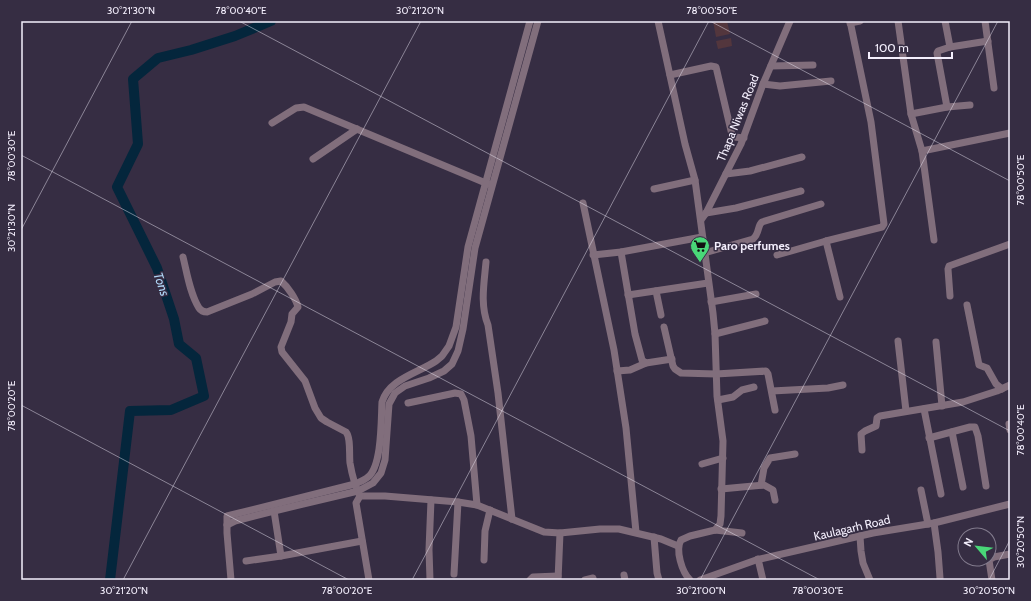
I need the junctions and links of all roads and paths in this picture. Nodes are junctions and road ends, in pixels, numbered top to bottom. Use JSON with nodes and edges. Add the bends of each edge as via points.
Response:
{"nodes":[{"id":1,"x":530,"y":21,"type":"edge"},
{"id":2,"x":538,"y":21,"type":"edge"},
{"id":3,"x":658,"y":21,"type":"edge"},
{"id":4,"x":790,"y":21,"type":"edge"},
{"id":5,"x":860,"y":21,"type":"edge"},
{"id":6,"x":898,"y":21,"type":"edge"},
{"id":7,"x":945,"y":21,"type":"edge"},
{"id":8,"x":985,"y":21,"type":"edge"},
{"id":9,"x":850,"y":22,"type":"edge"},
{"id":10,"x":988,"y":41,"type":"junction"},
{"id":11,"x":950,"y":47,"type":"junction"},
{"id":12,"x":813,"y":65,"type":"dead end"},
{"id":13,"x":771,"y":66,"type":"junction"},
{"id":14,"x":670,"y":75,"type":"junction"},
{"id":15,"x":831,"y":81,"type":"dead end"},
{"id":16,"x":763,"y":84,"type":"junction"},
{"id":17,"x":994,"y":88,"type":"dead end"},
{"id":18,"x":970,"y":105,"type":"dead end"},
{"id":19,"x":947,"y":107,"type":"junction"},
{"id":20,"x":911,"y":114,"type":"junction"},
{"id":21,"x":506,"y":122,"type":"junction"},
{"id":22,"x":272,"y":123,"type":"dead end"},
{"id":23,"x":357,"y":129,"type":"junction"},
{"id":24,"x":1010,"y":133,"type":"edge"},
{"id":25,"x":744,"y":138,"type":"junction"},
{"id":26,"x":922,"y":151,"type":"junction"},
{"id":27,"x":802,"y":157,"type":"dead end"},
{"id":28,"x":313,"y":159,"type":"dead end"},
{"id":29,"x":726,"y":174,"type":"junction"},
{"id":30,"x":695,"y":180,"type":"junction"},
{"id":31,"x":489,"y":184,"type":"junction"},
{"id":32,"x":654,"y":189,"type":"dead end"},
{"id":33,"x":801,"y":191,"type":"dead end"},
{"id":34,"x":583,"y":203,"type":"dead end"},
{"id":35,"x":821,"y":204,"type":"dead end"},
{"id":36,"x":706,"y":213,"type":"junction"},
{"id":37,"x":701,"y":220,"type":"junction"},
{"id":38,"x":702,"y":236,"type":"junction"},
{"id":39,"x":934,"y":240,"type":"dead end"},
{"id":40,"x":826,"y":241,"type":"junction"},
{"id":41,"x":1010,"y":244,"type":"edge"},
{"id":42,"x":621,"y":252,"type":"junction"},
{"id":43,"x":704,"y":253,"type":"junction"},
{"id":44,"x":593,"y":255,"type":"junction"},
{"id":45,"x":777,"y":255,"type":"dead end"},
{"id":46,"x":183,"y":257,"type":"dead end"},
{"id":47,"x":486,"y":262,"type":"dead end"},
{"id":48,"x":708,"y":283,"type":"junction"},
{"id":49,"x":656,"y":291,"type":"junction"},
{"id":50,"x":756,"y":294,"type":"dead end"},
{"id":51,"x":628,"y":295,"type":"junction"},
{"id":52,"x":950,"y":296,"type":"dead end"},
{"id":53,"x":840,"y":298,"type":"dead end"},
{"id":54,"x":711,"y":302,"type":"junction"},
{"id":55,"x":967,"y":305,"type":"dead end"},
{"id":56,"x":661,"y":315,"type":"dead end"},
{"id":57,"x":765,"y":321,"type":"dead end"},
{"id":58,"x":664,"y":327,"type":"dead end"},
{"id":59,"x":715,"y":334,"type":"junction"},
{"id":60,"x":898,"y":341,"type":"dead end"},
{"id":61,"x":936,"y":342,"type":"dead end"},
{"id":62,"x":672,"y":359,"type":"junction"},
{"id":63,"x":646,"y":363,"type":"junction"},
{"id":64,"x":617,"y":371,"type":"junction"},
{"id":65,"x":716,"y":374,"type":"junction"},
{"id":66,"x":843,"y":385,"type":"dead end"},
{"id":67,"x":1010,"y":385,"type":"edge"},
{"id":68,"x":754,"y":387,"type":"dead end"},
{"id":69,"x":1002,"y":389,"type":"junction"},
{"id":70,"x":772,"y":390,"type":"junction"},
{"id":71,"x":718,"y":400,"type":"junction"},
{"id":72,"x":408,"y":403,"type":"dead end"},
{"id":73,"x":942,"y":406,"type":"junction"},
{"id":74,"x":924,"y":409,"type":"junction"},
{"id":75,"x":775,"y":410,"type":"dead end"},
{"id":76,"x":906,"y":411,"type":"junction"},
{"id":77,"x":952,"y":432,"type":"junction"},
{"id":78,"x":929,"y":438,"type":"junction"},
{"id":79,"x":862,"y":450,"type":"dead end"},
{"id":80,"x":795,"y":454,"type":"dead end"},
{"id":81,"x":723,"y":458,"type":"junction"},
{"id":82,"x":702,"y":464,"type":"dead end"},
{"id":83,"x":761,"y":485,"type":"junction"},
{"id":84,"x":986,"y":486,"type":"dead end"},
{"id":85,"x":963,"y":487,"type":"dead end"},
{"id":86,"x":721,"y":489,"type":"junction"},
{"id":87,"x":921,"y":490,"type":"dead end"},
{"id":88,"x":357,"y":491,"type":"junction"},
{"id":89,"x":941,"y":494,"type":"dead end"},
{"id":90,"x":431,"y":500,"type":"junction"},
{"id":91,"x":775,"y":500,"type":"dead end"},
{"id":92,"x":458,"y":502,"type":"junction"},
{"id":93,"x":1010,"y":504,"type":"edge"},
{"id":94,"x":477,"y":505,"type":"junction"},
{"id":95,"x":490,"y":510,"type":"junction"},
{"id":96,"x":274,"y":511,"type":"junction"},
{"id":97,"x":512,"y":519,"type":"junction"},
{"id":98,"x":931,"y":524,"type":"junction"},
{"id":99,"x":227,"y":525,"type":"junction"},
{"id":100,"x":715,"y":530,"type":"junction"},
{"id":101,"x":636,"y":532,"type":"junction"},
{"id":102,"x":560,"y":533,"type":"junction"},
{"id":103,"x":742,"y":533,"type":"dead end"},
{"id":104,"x":860,"y":536,"type":"junction"},
{"id":105,"x":654,"y":537,"type":"junction"},
{"id":106,"x":362,"y":541,"type":"junction"},
{"id":107,"x":678,"y":546,"type":"junction"},
{"id":108,"x":1010,"y":554,"type":"edge"},
{"id":109,"x":281,"y":556,"type":"junction"},
{"id":110,"x":246,"y":560,"type":"dead end"},
{"id":111,"x":484,"y":560,"type":"dead end"},
{"id":112,"x":758,"y":560,"type":"junction"},
{"id":113,"x":454,"y":574,"type":"dead end"},
{"id":114,"x":558,"y":578,"type":"edge"},
{"id":115,"x":593,"y":578,"type":"dead end"},
{"id":116,"x":940,"y":578,"type":"dead end"},
{"id":117,"x":231,"y":580,"type":"edge"},
{"id":118,"x":369,"y":580,"type":"edge"},
{"id":119,"x":430,"y":580,"type":"edge"},
{"id":120,"x":530,"y":580,"type":"edge"},
{"id":121,"x":585,"y":580,"type":"edge"},
{"id":122,"x":659,"y":580,"type":"edge"},
{"id":123,"x":690,"y":580,"type":"edge"},
{"id":124,"x":700,"y":580,"type":"edge"},
{"id":125,"x":763,"y":580,"type":"edge"},
{"id":126,"x":870,"y":580,"type":"edge"},
{"id":127,"x":992,"y":580,"type":"edge"}],
"edges":[{"from":1,"to":21,"type":"street"},
{"from":2,"to":21,"type":"street"},
{"from":3,"to":14,"type":"street"},
{"from":4,"to":13,"type":"street","name":"Thapa Niwas Road"},
{"from":5,"to":9,"type":"street"},
{"from":6,"to":20,"type":"street"},
{"from":7,"to":11,"type":"street"},
{"from":8,"to":10,"type":"street"},
{"from":9,"to":40,"type":"street","via":[[871,122],[884,224],[882,227]]},
{"from":10,"to":11,"type":"street"},
{"from":10,"to":17,"type":"street"},
{"from":11,"to":19,"type":"street","via":[[940,49],[937,54]]},
{"from":12,"to":13,"type":"street"},
{"from":13,"to":16,"type":"street","name":"Thapa Niwas Road"},
{"from":14,"to":25,"type":"street","via":[[716,67],[732,135]]},
{"from":14,"to":30,"type":"street"},
{"from":15,"to":16,"type":"street","via":[[780,86]]},
{"from":16,"to":25,"type":"street","name":"Thapa Niwas Road"},
{"from":18,"to":19,"type":"street"},
{"from":19,"to":20,"type":"street"},
{"from":20,"to":26,"type":"street"},
{"from":21,"to":31,"type":"street"},
{"from":22,"to":23,"type":"street","via":[[296,108],[304,107]]},
{"from":23,"to":28,"type":"street"},
{"from":23,"to":31,"type":"street"},
{"from":24,"to":26,"type":"street"},
{"from":25,"to":29,"type":"street","name":"Thapa Niwas Road"},
{"from":26,"to":39,"type":"street"},
{"from":27,"to":29,"type":"street","via":[[750,171]]},
{"from":29,"to":36,"type":"street","name":"Thapa Niwas Road"},
{"from":30,"to":32,"type":"street"},
{"from":30,"to":37,"type":"street"},
{"from":31,"to":88,"type":"street","via":[[468,247],[456,327],[449,346],[436,361],[395,383],[384,395],[375,469]]},
{"from":31,"to":88,"type":"street","via":[[475,248],[458,351],[452,364],[444,372],[405,386],[395,393],[389,404],[385,460],[381,473],[373,483]]},
{"from":33,"to":36,"type":"street"},
{"from":34,"to":44,"type":"street"},
{"from":35,"to":43,"type":"street","via":[[762,222],[753,238]]},
{"from":36,"to":37,"type":"street","name":"Thapa Niwas Road"},
{"from":37,"to":38,"type":"street"},
{"from":38,"to":42,"type":"street"},
{"from":38,"to":43,"type":"street"},
{"from":40,"to":45,"type":"street"},
{"from":40,"to":53,"type":"street"},
{"from":41,"to":52,"type":"street","via":[[948,267]]},
{"from":42,"to":44,"type":"street"},
{"from":42,"to":51,"type":"street"},
{"from":43,"to":48,"type":"street"},
{"from":44,"to":64,"type":"street","via":[[610,327]]},
{"from":46,"to":88,"type":"street","via":[[193,292],[200,309],[204,312],[252,294],[275,282],[281,281],[284,284],[298,307],[292,314],[281,347],[282,352],[302,374],[321,418],[348,435],[350,463]]},
{"from":47,"to":97,"type":"street","via":[[482,302],[498,393]]},
{"from":48,"to":49,"type":"street"},
{"from":48,"to":54,"type":"street"},
{"from":49,"to":51,"type":"street"},
{"from":49,"to":56,"type":"street"},
{"from":50,"to":54,"type":"street"},
{"from":51,"to":63,"type":"street","via":[[638,349]]},
{"from":54,"to":59,"type":"street"},
{"from":55,"to":69,"type":"street","via":[[979,365],[987,368]]},
{"from":57,"to":59,"type":"street"},
{"from":58,"to":62,"type":"street"},
{"from":59,"to":65,"type":"street"},
{"from":60,"to":76,"type":"street"},
{"from":61,"to":73,"type":"street"},
{"from":62,"to":63,"type":"street"},
{"from":62,"to":65,"type":"street","via":[[675,369],[681,373]]},
{"from":63,"to":64,"type":"street","via":[[630,370]]},
{"from":64,"to":101,"type":"street","via":[[626,428]]},
{"from":65,"to":70,"type":"street","via":[[766,371]]},
{"from":65,"to":71,"type":"street"},
{"from":66,"to":70,"type":"street"},
{"from":67,"to":69,"type":"street"},
{"from":68,"to":71,"type":"street","via":[[742,390],[733,397]]},
{"from":69,"to":73,"type":"street"},
{"from":70,"to":75,"type":"street"},
{"from":71,"to":81,"type":"street"},
{"from":72,"to":94,"type":"street","via":[[455,393],[462,394],[471,436]]},
{"from":73,"to":74,"type":"street"},
{"from":74,"to":76,"type":"street"},
{"from":74,"to":78,"type":"street"},
{"from":76,"to":79,"type":"street","via":[[877,418],[876,426],[861,434]]},
{"from":77,"to":78,"type":"street"},
{"from":77,"to":84,"type":"street","via":[[975,427]]},
{"from":77,"to":85,"type":"street"},
{"from":78,"to":89,"type":"street"},
{"from":80,"to":83,"type":"street","via":[[770,458],[764,468]]},
{"from":81,"to":82,"type":"street"},
{"from":81,"to":86,"type":"street"},
{"from":83,"to":86,"type":"street"},
{"from":83,"to":91,"type":"street","via":[[764,484],[774,491]]},
{"from":86,"to":100,"type":"street","via":[[720,524]]},
{"from":87,"to":98,"type":"street"},
{"from":88,"to":90,"type":"street"},
{"from":88,"to":96,"type":"street"},
{"from":88,"to":99,"type":"street","via":[[229,515],[226,518]]},
{"from":88,"to":106,"type":"street","via":[[356,503]]},
{"from":90,"to":92,"type":"street"},
{"from":90,"to":119,"type":"street"},
{"from":92,"to":94,"type":"street"},
{"from":92,"to":113,"type":"street"},
{"from":93,"to":98,"type":"street","name":"Kaulagarh Road"},
{"from":94,"to":95,"type":"street"},
{"from":95,"to":97,"type":"street"},
{"from":95,"to":111,"type":"street","via":[[485,531]]},
{"from":96,"to":99,"type":"street"},
{"from":96,"to":109,"type":"street"},
{"from":97,"to":102,"type":"street","via":[[544,532]]},
{"from":98,"to":104,"type":"street","name":"Kaulagarh Road"},
{"from":98,"to":116,"type":"street","via":[[937,545]]},
{"from":99,"to":117,"type":"street"},
{"from":100,"to":103,"type":"street"},
{"from":100,"to":107,"type":"street","via":[[686,537]]},
{"from":101,"to":102,"type":"street","via":[[610,529]]},
{"from":101,"to":105,"type":"street"},
{"from":102,"to":114,"type":"street"},
{"from":104,"to":112,"type":"street","name":"Kaulagarh Road"},
{"from":104,"to":126,"type":"street","via":[[863,563]]},
{"from":105,"to":107,"type":"street"},
{"from":105,"to":122,"type":"street"},
{"from":106,"to":109,"type":"street"},
{"from":106,"to":118,"type":"street"},
{"from":107,"to":123,"type":"street","via":[[681,562]]},
{"from":108,"to":127,"type":"street","via":[[989,560]]},
{"from":109,"to":110,"type":"street"},
{"from":112,"to":124,"type":"street","name":"Kaulagarh Road"},
{"from":112,"to":125,"type":"street"},
{"from":114,"to":120,"type":"street","via":[[533,577]]},
{"from":115,"to":121,"type":"street"}]}
